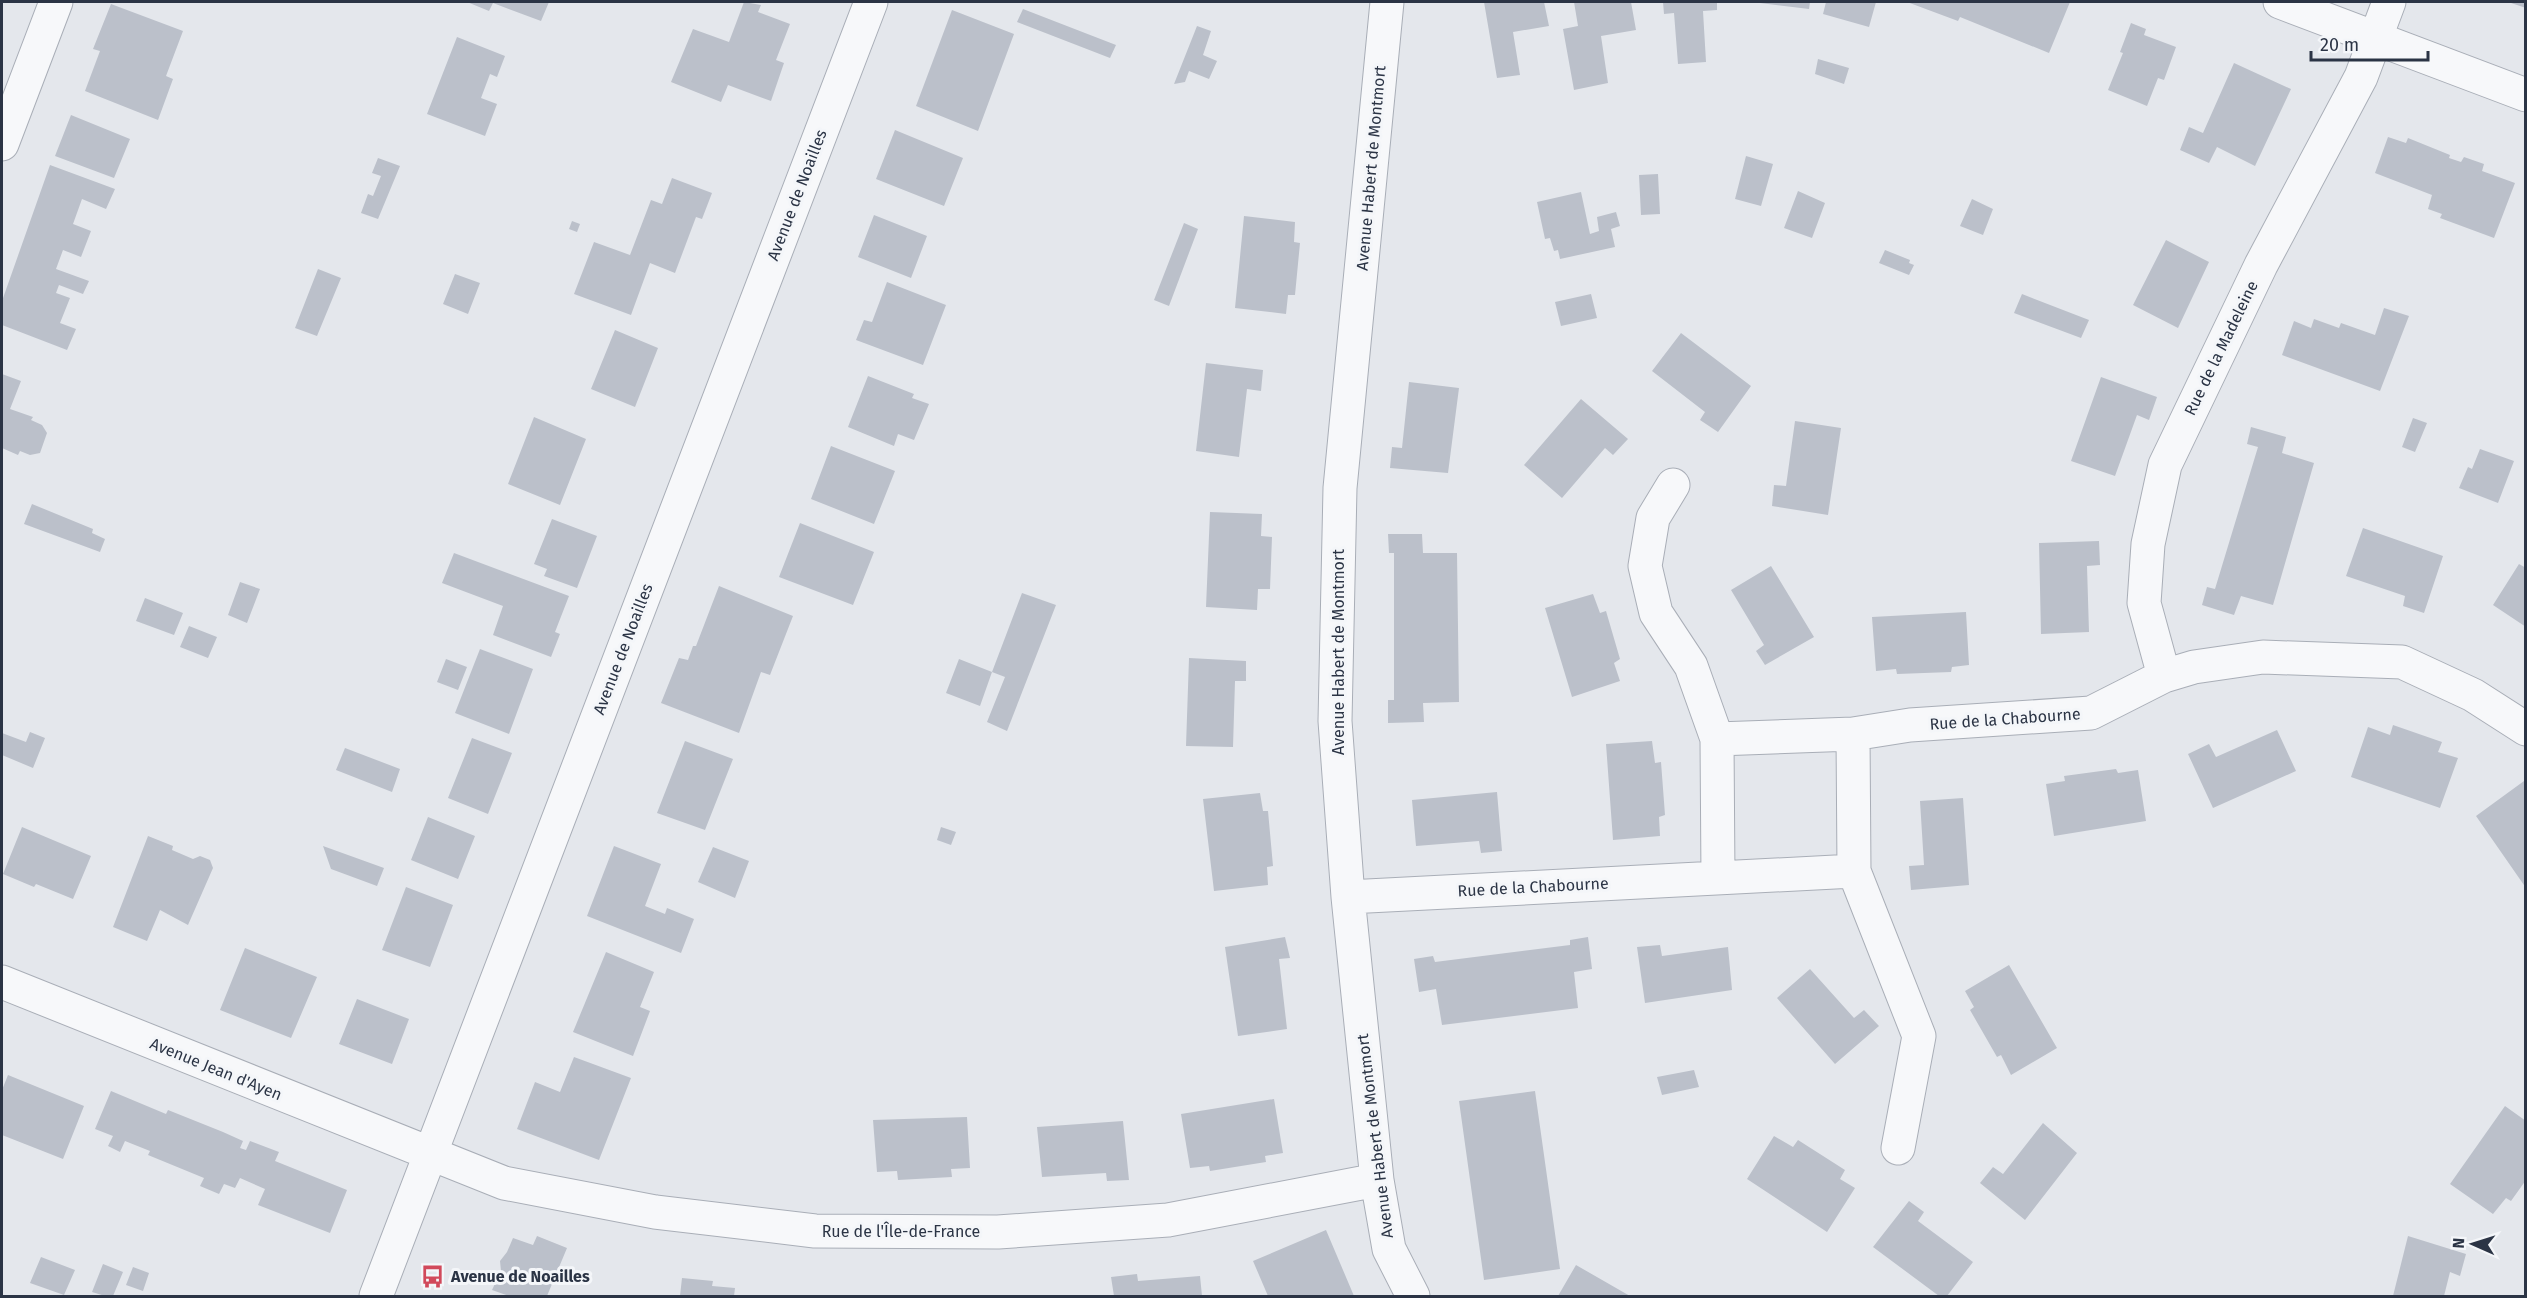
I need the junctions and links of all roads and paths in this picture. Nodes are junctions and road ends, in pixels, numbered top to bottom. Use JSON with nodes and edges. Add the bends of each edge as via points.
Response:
{"nodes":[{"id":1,"x":56,"y":2,"type":"edge"},
{"id":2,"x":871,"y":2,"type":"edge"},
{"id":3,"x":1387,"y":2,"type":"edge"},
{"id":4,"x":2280,"y":2,"type":"edge"},
{"id":5,"x":2388,"y":2,"type":"edge"},
{"id":6,"x":2376,"y":39,"type":"junction"},
{"id":7,"x":2526,"y":95,"type":"edge"},
{"id":8,"x":2,"y":144,"type":"edge"},
{"id":9,"x":1673,"y":485,"type":"dead end"},
{"id":10,"x":2164,"y":676,"type":"junction"},
{"id":11,"x":2526,"y":729,"type":"edge"},
{"id":12,"x":1853,"y":734,"type":"junction"},
{"id":13,"x":1717,"y":739,"type":"junction"},
{"id":14,"x":1854,"y":871,"type":"junction"},
{"id":15,"x":1718,"y":878,"type":"junction"},
{"id":16,"x":1348,"y":897,"type":"junction"},
{"id":17,"x":2,"y":982,"type":"edge"},
{"id":18,"x":1898,"y":1148,"type":"dead end"},
{"id":19,"x":429,"y":1155,"type":"junction"},
{"id":20,"x":1377,"y":1180,"type":"junction"},
{"id":21,"x":376,"y":1296,"type":"edge"},
{"id":22,"x":1413,"y":1296,"type":"edge"}],
"edges":[{"from":1,"to":8,"type":"street"},
{"from":2,"to":19,"type":"street","name":"Avenue de Noailles"},
{"from":3,"to":16,"type":"street","name":"Avenue Habert de Montmort","via":[[1340,488],[1335,721]]},
{"from":4,"to":6,"type":"street"},
{"from":5,"to":6,"type":"street","name":"Rue de la Madeleine"},
{"from":6,"to":7,"type":"street"},
{"from":6,"to":10,"type":"street","name":"Rue de la Madeleine","via":[[2361,77],[2260,265],[2165,465],[2148,544],[2144,603]]},
{"from":9,"to":13,"type":"street","via":[[1653,518],[1645,566],[1656,613],[1691,666]]},
{"from":10,"to":11,"type":"street","name":"Rue de la Chabourne","via":[[2194,667],[2263,657],[2402,662],[2474,695]]},
{"from":10,"to":12,"type":"street","name":"Rue de la Chabourne","via":[[2091,713],[1910,725]]},
{"from":12,"to":13,"type":"street","name":"Rue de la Chabourne"},
{"from":12,"to":14,"type":"street"},
{"from":13,"to":15,"type":"street"},
{"from":14,"to":15,"type":"street","name":"Rue de la Chabourne"},
{"from":14,"to":18,"type":"street","via":[[1919,1036]]},
{"from":15,"to":16,"type":"street","name":"Rue de la Chabourne"},
{"from":16,"to":20,"type":"street","name":"Avenue Habert de Montmort"},
{"from":17,"to":19,"type":"street","name":"Avenue Jean d'Ayen"},
{"from":19,"to":20,"type":"street","name":"Rue de l'Île-de-France","via":[[504,1183],[656,1212],[815,1231],[999,1232],[1168,1220]]},
{"from":19,"to":21,"type":"street","name":"Avenue de Noailles"},
{"from":20,"to":22,"type":"street","name":"Avenue Habert de Montmort","via":[[1389,1249]]}]}
